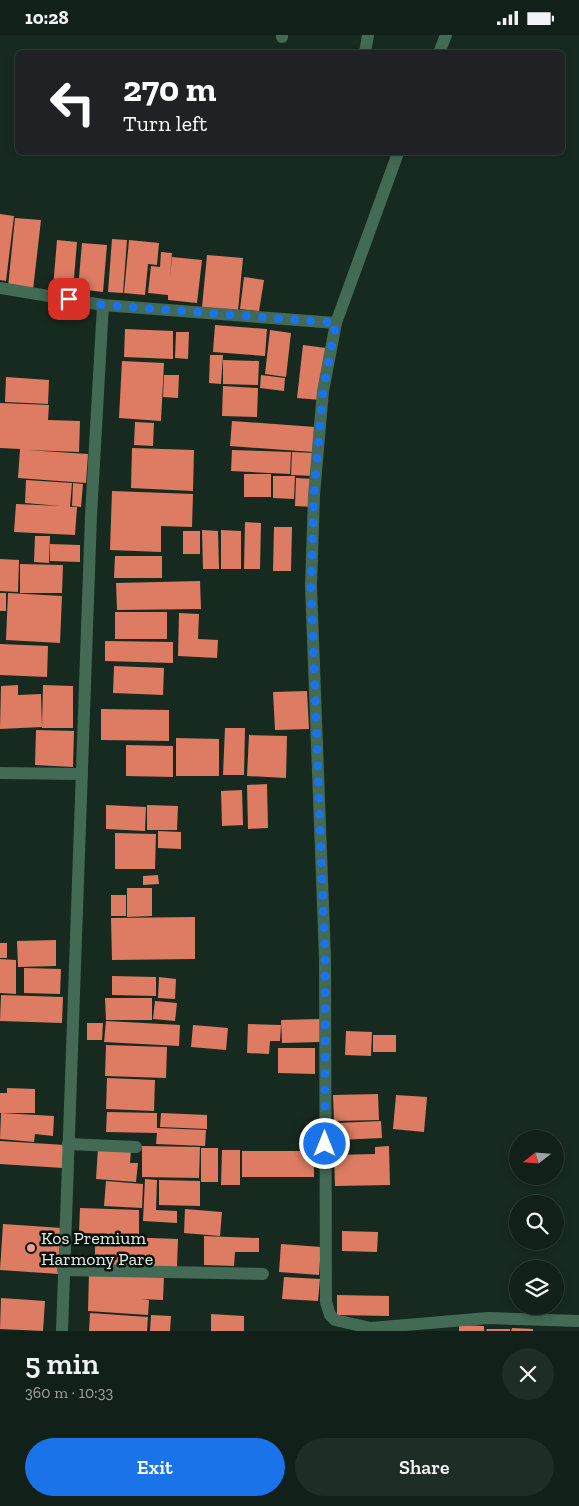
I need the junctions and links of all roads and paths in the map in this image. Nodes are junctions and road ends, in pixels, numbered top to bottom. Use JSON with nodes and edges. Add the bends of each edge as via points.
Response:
{"nodes":[{"id":1,"x":368,"y":35,"type":"edge"},
{"id":2,"x":446,"y":35,"type":"edge"},
{"id":3,"x":365,"y":50,"type":"edge"},
{"id":4,"x":440,"y":50,"type":"edge"},
{"id":5,"x":397,"y":155,"type":"edge"},
{"id":6,"x":0,"y":288,"type":"edge"},
{"id":7,"x":103,"y":305,"type":"junction"},
{"id":8,"x":336,"y":323,"type":"junction"},
{"id":9,"x":0,"y":773,"type":"edge"},
{"id":10,"x":82,"y":774,"type":"junction"},
{"id":11,"x":68,"y":1144,"type":"junction"},
{"id":12,"x":136,"y":1147,"type":"dead end"},
{"id":13,"x":63,"y":1270,"type":"junction"},
{"id":14,"x":264,"y":1274,"type":"dead end"},
{"id":15,"x":579,"y":1321,"type":"edge"},
{"id":16,"x":62,"y":1331,"type":"edge"}],
"edges":[{"from":1,"to":3,"type":"street"},
{"from":2,"to":4,"type":"street"},
{"from":5,"to":8,"type":"street"},
{"from":6,"to":7,"type":"street"},
{"from":7,"to":8,"type":"street"},
{"from":7,"to":10,"type":"street","via":[[91,516]]},
{"from":8,"to":15,"type":"street","via":[[323,391],[314,495],[311,586],[325,958],[326,1302],[330,1315],[336,1320],[372,1328],[488,1318]]},
{"from":9,"to":10,"type":"street"},
{"from":10,"to":11,"type":"street"},
{"from":11,"to":12,"type":"street"},
{"from":11,"to":13,"type":"street"},
{"from":13,"to":14,"type":"street"},
{"from":13,"to":16,"type":"street"}]}
